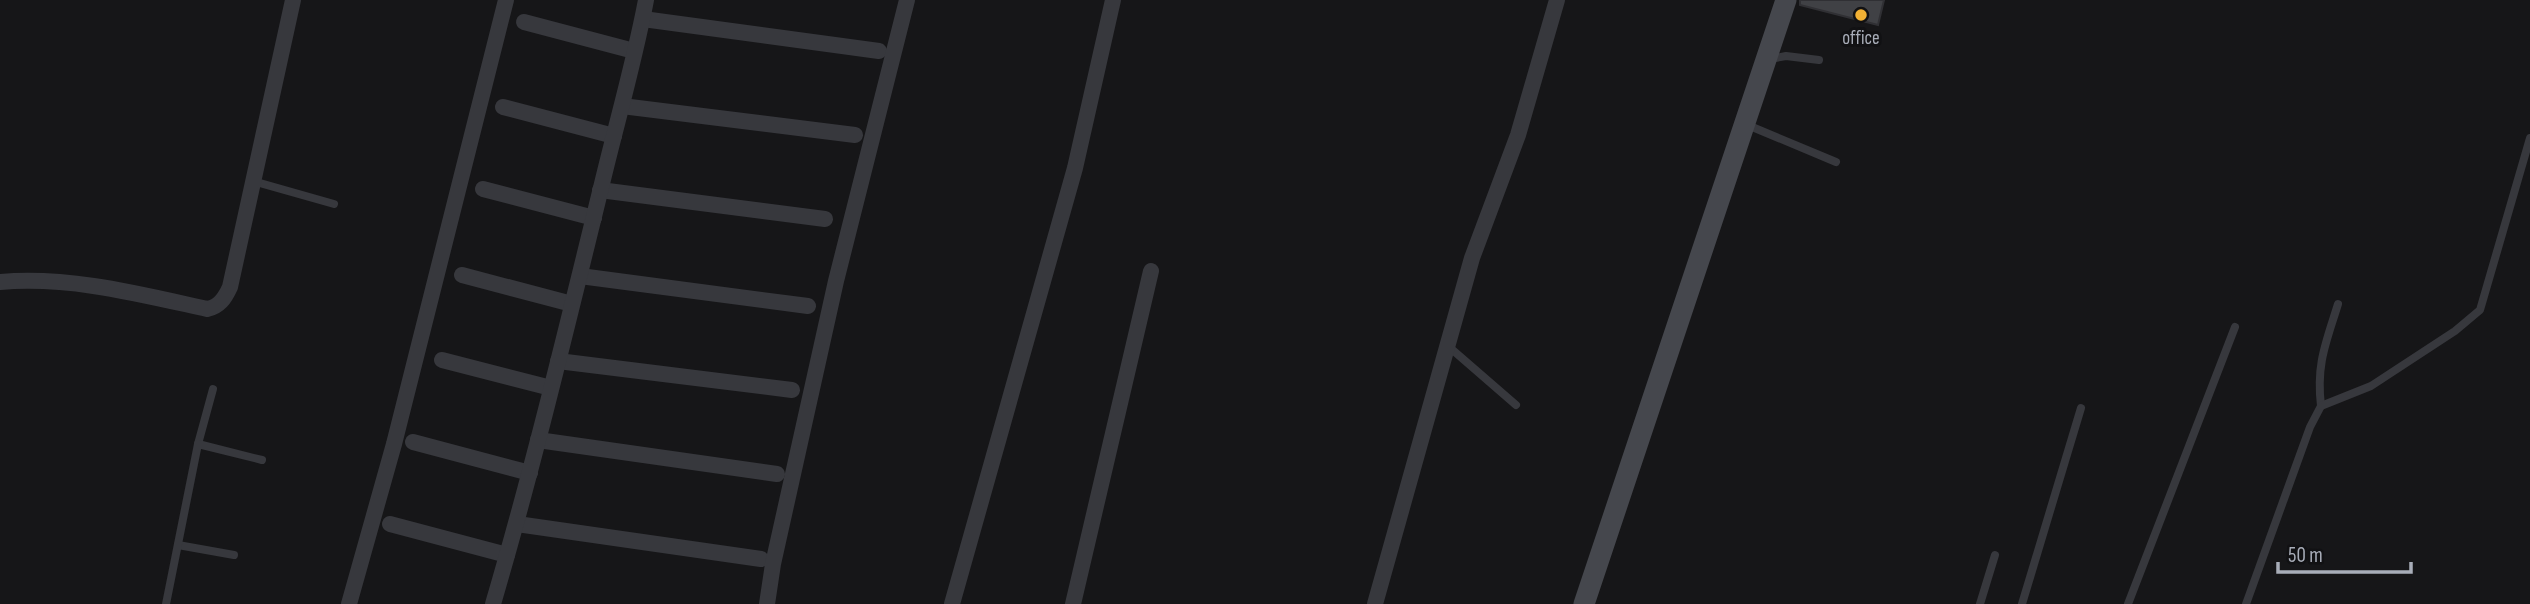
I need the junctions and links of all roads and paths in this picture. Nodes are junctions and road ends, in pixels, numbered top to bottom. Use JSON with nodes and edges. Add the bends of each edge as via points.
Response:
{"nodes":[{"id":1,"x":293,"y":0,"type":"edge"},
{"id":2,"x":506,"y":0,"type":"edge"},
{"id":3,"x":646,"y":0,"type":"edge"},
{"id":4,"x":907,"y":0,"type":"edge"},
{"id":5,"x":1113,"y":0,"type":"edge"},
{"id":6,"x":1557,"y":0,"type":"edge"},
{"id":7,"x":1786,"y":0,"type":"edge"},
{"id":8,"x":643,"y":19,"type":"junction"},
{"id":9,"x":524,"y":22,"type":"dead end"},
{"id":10,"x":634,"y":51,"type":"junction"},
{"id":11,"x":879,"y":51,"type":"dead end"},
{"id":12,"x":1765,"y":60,"type":"junction"},
{"id":13,"x":1819,"y":60,"type":"dead end"},
{"id":14,"x":622,"y":106,"type":"junction"},
{"id":15,"x":503,"y":107,"type":"dead end"},
{"id":16,"x":1744,"y":123,"type":"junction"},
{"id":17,"x":855,"y":135,"type":"dead end"},
{"id":18,"x":614,"y":136,"type":"junction"},
{"id":19,"x":2530,"y":138,"type":"edge"},
{"id":20,"x":1836,"y":162,"type":"dead end"},
{"id":21,"x":253,"y":181,"type":"junction"},
{"id":22,"x":483,"y":189,"type":"dead end"},
{"id":23,"x":600,"y":190,"type":"junction"},
{"id":24,"x":334,"y":204,"type":"dead end"},
{"id":25,"x":594,"y":218,"type":"junction"},
{"id":26,"x":825,"y":219,"type":"dead end"},
{"id":27,"x":1151,"y":271,"type":"dead end"},
{"id":28,"x":462,"y":275,"type":"dead end"},
{"id":29,"x":580,"y":276,"type":"junction"},
{"id":30,"x":0,"y":282,"type":"edge"},
{"id":31,"x":572,"y":304,"type":"junction"},
{"id":32,"x":2338,"y":304,"type":"dead end"},
{"id":33,"x":808,"y":306,"type":"dead end"},
{"id":34,"x":2235,"y":327,"type":"dead end"},
{"id":35,"x":1448,"y":346,"type":"junction"},
{"id":36,"x":442,"y":360,"type":"dead end"},
{"id":37,"x":558,"y":361,"type":"junction"},
{"id":38,"x":551,"y":388,"type":"junction"},
{"id":39,"x":213,"y":389,"type":"dead end"},
{"id":40,"x":792,"y":390,"type":"dead end"},
{"id":41,"x":1516,"y":405,"type":"dead end"},
{"id":42,"x":2321,"y":406,"type":"junction"},
{"id":43,"x":2081,"y":408,"type":"dead end"},
{"id":44,"x":538,"y":440,"type":"junction"},
{"id":45,"x":413,"y":442,"type":"dead end"},
{"id":46,"x":198,"y":444,"type":"junction"},
{"id":47,"x":261,"y":460,"type":"dead end"},
{"id":48,"x":530,"y":473,"type":"junction"},
{"id":49,"x":777,"y":474,"type":"dead end"},
{"id":50,"x":390,"y":524,"type":"dead end"},
{"id":51,"x":517,"y":524,"type":"junction"},
{"id":52,"x":178,"y":545,"type":"junction"},
{"id":53,"x":234,"y":555,"type":"dead end"},
{"id":54,"x":507,"y":555,"type":"junction"},
{"id":55,"x":1995,"y":555,"type":"dead end"},
{"id":56,"x":761,"y":559,"type":"dead end"},
{"id":57,"x":166,"y":604,"type":"edge"},
{"id":58,"x":349,"y":604,"type":"edge"},
{"id":59,"x":493,"y":604,"type":"edge"},
{"id":60,"x":767,"y":604,"type":"edge"},
{"id":61,"x":952,"y":604,"type":"edge"},
{"id":62,"x":1073,"y":604,"type":"edge"},
{"id":63,"x":1375,"y":604,"type":"edge"},
{"id":64,"x":1584,"y":604,"type":"edge"},
{"id":65,"x":1980,"y":604,"type":"edge"},
{"id":66,"x":2022,"y":604,"type":"edge"},
{"id":67,"x":2127,"y":604,"type":"edge"},
{"id":68,"x":2246,"y":604,"type":"edge"}],
"edges":[{"from":1,"to":21,"type":"street"},
{"from":2,"to":58,"type":"street"},
{"from":3,"to":8,"type":"street"},
{"from":4,"to":60,"type":"street","via":[[836,281]]},
{"from":5,"to":61,"type":"street","via":[[1074,168]]},
{"from":6,"to":35,"type":"street","via":[[1518,135],[1472,258]]},
{"from":7,"to":12,"type":"street"},
{"from":8,"to":10,"type":"street"},
{"from":8,"to":11,"type":"street"},
{"from":9,"to":10,"type":"street"},
{"from":10,"to":14,"type":"street"},
{"from":12,"to":13,"type":"lane","via":[[1786,56]]},
{"from":12,"to":16,"type":"street"},
{"from":14,"to":17,"type":"street"},
{"from":14,"to":18,"type":"street"},
{"from":15,"to":18,"type":"street"},
{"from":16,"to":20,"type":"lane"},
{"from":16,"to":64,"type":"street"},
{"from":18,"to":23,"type":"street"},
{"from":19,"to":42,"type":"lane","via":[[2480,310],[2371,386]]},
{"from":21,"to":24,"type":"lane"},
{"from":21,"to":30,"type":"street","via":[[230,287],[215,308],[82,284]]},
{"from":22,"to":25,"type":"street"},
{"from":23,"to":25,"type":"street"},
{"from":23,"to":26,"type":"street"},
{"from":25,"to":29,"type":"street"},
{"from":27,"to":62,"type":"street"},
{"from":28,"to":31,"type":"street"},
{"from":29,"to":31,"type":"street"},
{"from":29,"to":33,"type":"street"},
{"from":31,"to":37,"type":"street"},
{"from":32,"to":42,"type":"lane","via":[[2320,360]]},
{"from":34,"to":67,"type":"lane"},
{"from":35,"to":41,"type":"lane"},
{"from":35,"to":63,"type":"street"},
{"from":36,"to":38,"type":"street"},
{"from":37,"to":38,"type":"street"},
{"from":37,"to":40,"type":"street"},
{"from":38,"to":44,"type":"street"},
{"from":39,"to":46,"type":"lane"},
{"from":42,"to":68,"type":"lane","via":[[2309,426]]},
{"from":43,"to":66,"type":"lane"},
{"from":44,"to":48,"type":"street"},
{"from":44,"to":49,"type":"street"},
{"from":45,"to":48,"type":"street"},
{"from":46,"to":47,"type":"lane"},
{"from":46,"to":52,"type":"lane"},
{"from":48,"to":51,"type":"street"},
{"from":50,"to":54,"type":"street"},
{"from":51,"to":54,"type":"street"},
{"from":51,"to":56,"type":"street"},
{"from":52,"to":53,"type":"lane"},
{"from":52,"to":57,"type":"lane"},
{"from":54,"to":59,"type":"street"},
{"from":55,"to":65,"type":"lane"}]}
